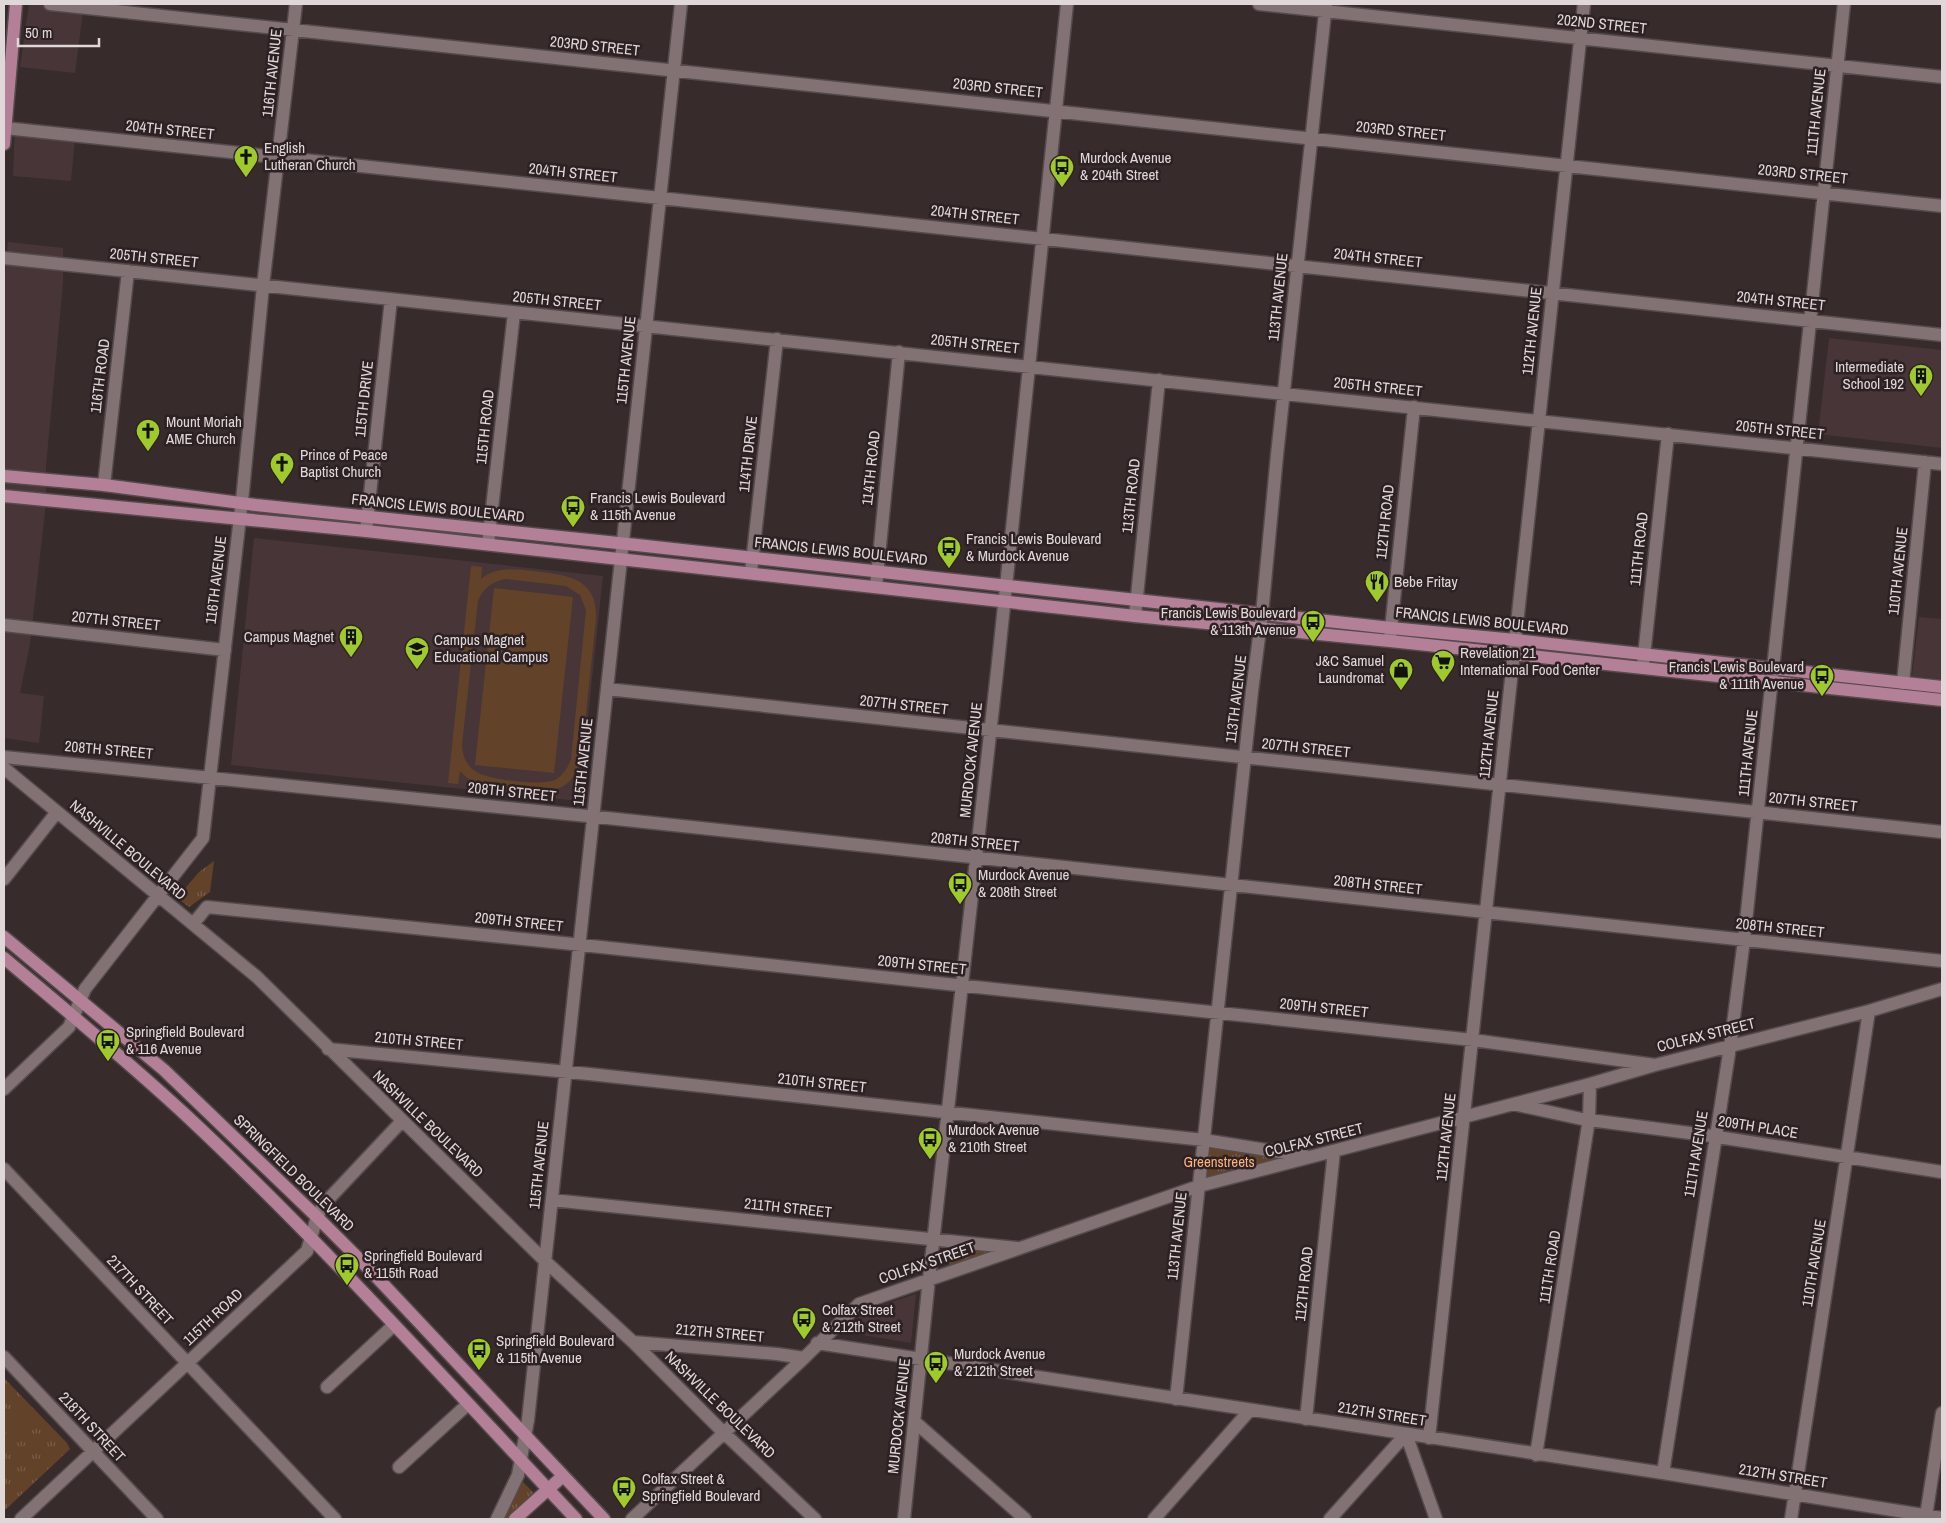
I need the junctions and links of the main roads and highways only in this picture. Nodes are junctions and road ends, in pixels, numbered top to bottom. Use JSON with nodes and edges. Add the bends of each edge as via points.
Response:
{"nodes":[{"id":1,"x":16,"y":4,"type":"edge"},
{"id":2,"x":8,"y":54,"type":"edge"},
{"id":3,"x":4,"y":144,"type":"edge"},
{"id":4,"x":4,"y":476,"type":"edge"},
{"id":5,"x":4,"y":496,"type":"edge"},
{"id":6,"x":1390,"y":635,"type":"junction"},
{"id":7,"x":1942,"y":687,"type":"edge"},
{"id":8,"x":1942,"y":700,"type":"edge"},
{"id":9,"x":4,"y":937,"type":"edge"},
{"id":10,"x":4,"y":958,"type":"edge"},
{"id":11,"x":563,"y":1476,"type":"junction"},
{"id":12,"x":548,"y":1490,"type":"junction"},
{"id":13,"x":516,"y":1519,"type":"edge"},
{"id":14,"x":576,"y":1519,"type":"edge"},
{"id":15,"x":604,"y":1519,"type":"edge"}],
"edges":[{"from":1,"to":2,"type":"main road"},
{"from":2,"to":3,"type":"main road"},
{"from":4,"to":6,"type":"main road","name":"FRANCIS LEWIS BOULEVARD","via":[[1262,614]]},
{"from":5,"to":6,"type":"main road","name":"FRANCIS LEWIS BOULEVARD","via":[[366,531],[1135,616],[1260,628]]},
{"from":6,"to":7,"type":"main road","name":"FRANCIS LEWIS BOULEVARD","via":[[1515,640]]},
{"from":6,"to":8,"type":"main road","name":"FRANCIS LEWIS BOULEVARD","via":[[1514,654]]},
{"from":9,"to":11,"type":"main road","name":"SPRINGFIELD BOULEVARD","via":[[164,1070],[317,1217]]},
{"from":10,"to":12,"type":"main road","via":[[128,1062],[191,1120],[394,1325]]},
{"from":11,"to":12,"type":"main road"},
{"from":11,"to":15,"type":"main road","name":"SPRINGFIELD BOULEVARD"},
{"from":12,"to":13,"type":"main road"},
{"from":12,"to":14,"type":"main road"}]}
